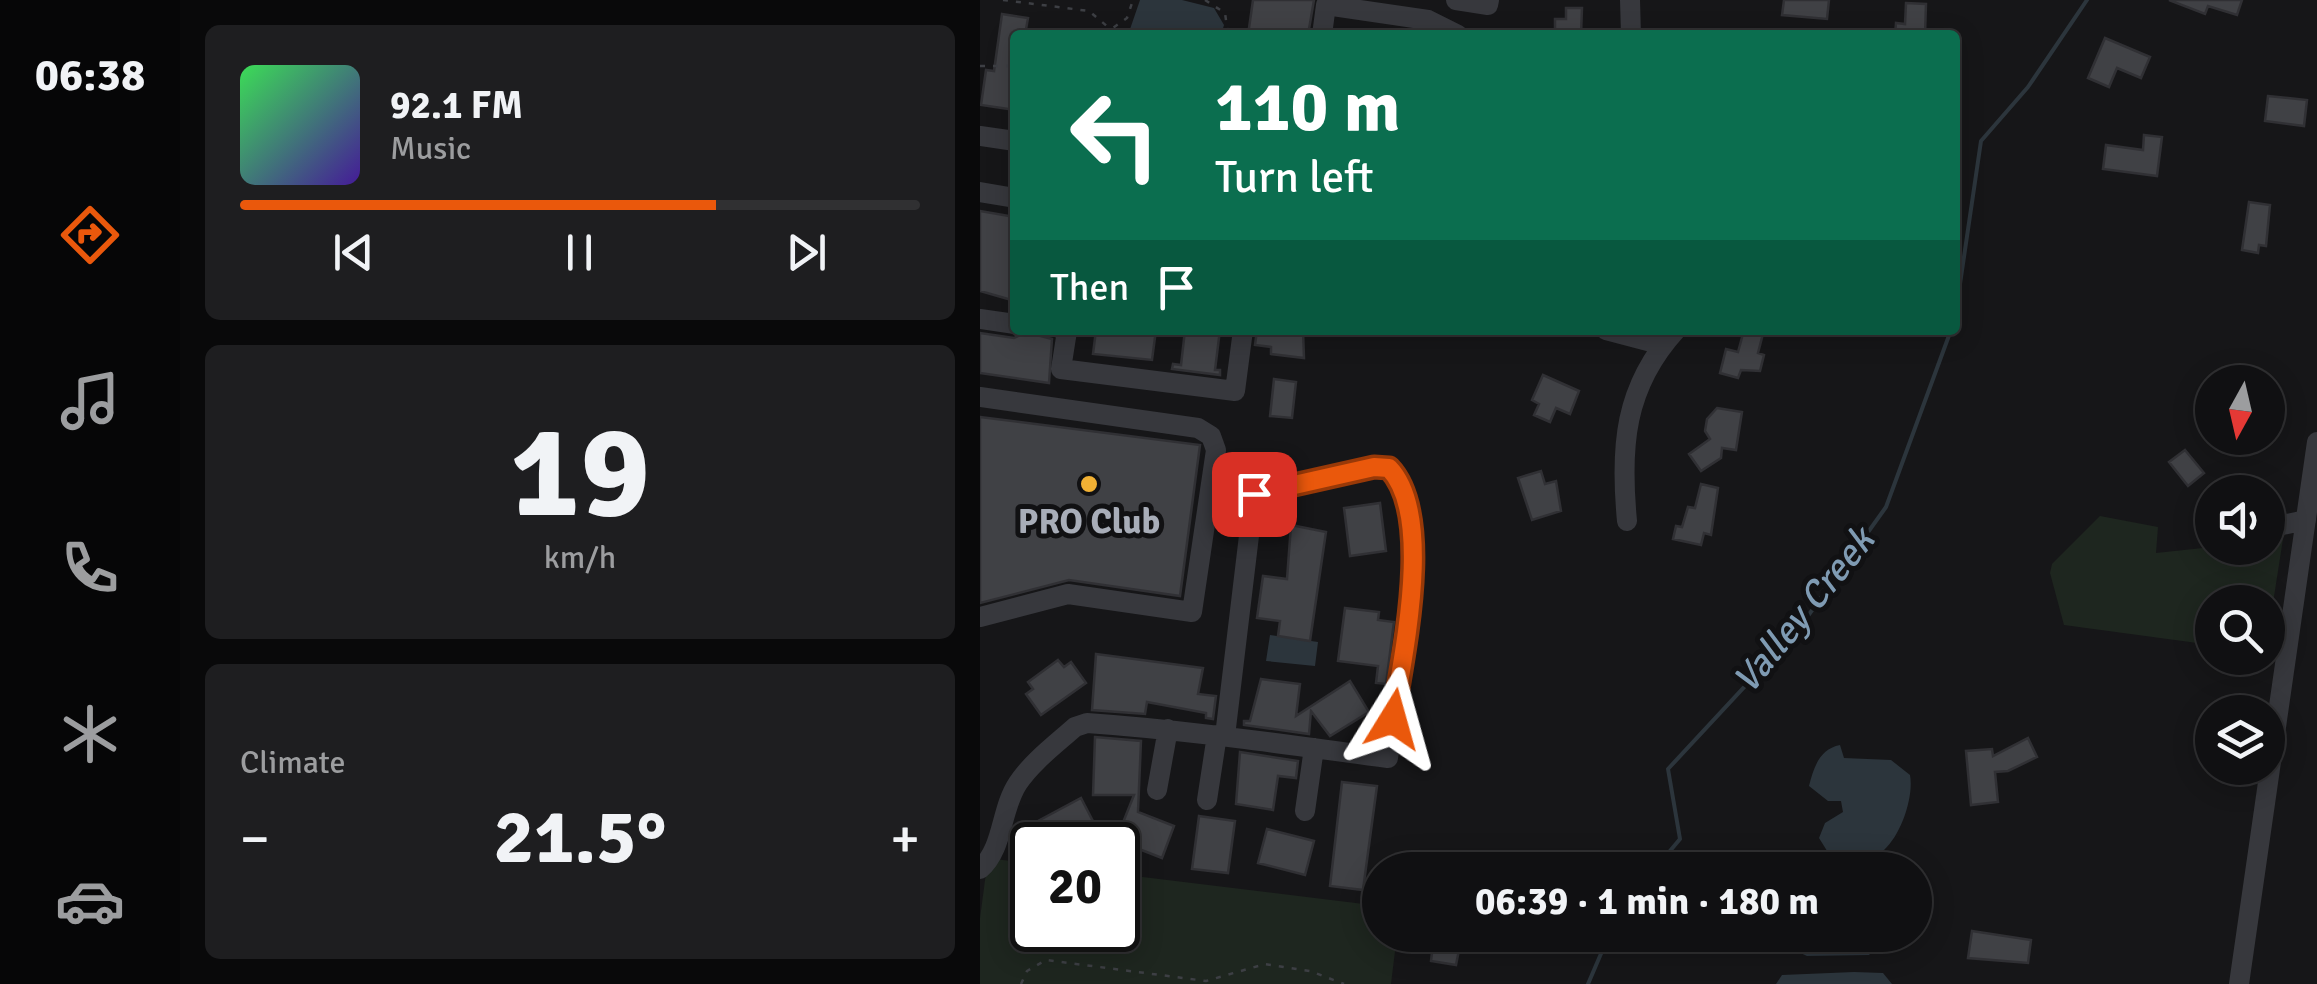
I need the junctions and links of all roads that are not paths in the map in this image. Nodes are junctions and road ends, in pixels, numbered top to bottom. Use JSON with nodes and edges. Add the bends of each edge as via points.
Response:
{"nodes":[{"id":1,"x":1456,"y":0,"type":"edge"},
{"id":2,"x":1630,"y":0,"type":"edge"},
{"id":3,"x":1488,"y":2,"type":"edge"},
{"id":4,"x":1323,"y":30,"type":"edge"},
{"id":5,"x":1448,"y":30,"type":"edge"},
{"id":6,"x":1632,"y":30,"type":"edge"},
{"id":7,"x":980,"y":136,"type":"edge"},
{"id":8,"x":1010,"y":141,"type":"edge"},
{"id":9,"x":980,"y":192,"type":"edge"},
{"id":10,"x":1010,"y":197,"type":"edge"},
{"id":11,"x":980,"y":320,"type":"edge"},
{"id":12,"x":1010,"y":323,"type":"edge"},
{"id":13,"x":1066,"y":335,"type":"edge"},
{"id":14,"x":1242,"y":335,"type":"edge"},
{"id":15,"x":1670,"y":337,"type":"edge"},
{"id":16,"x":980,"y":396,"type":"edge"},
{"id":17,"x":2317,"y":442,"type":"edge"},
{"id":18,"x":2306,"y":520,"type":"junction"},
{"id":19,"x":1627,"y":521,"type":"dead end"},
{"id":20,"x":2285,"y":524,"type":"edge"},
{"id":21,"x":980,"y":617,"type":"edge"},
{"id":22,"x":1168,"y":728,"type":"junction"},
{"id":23,"x":1221,"y":736,"type":"junction"},
{"id":24,"x":1314,"y":748,"type":"junction"},
{"id":25,"x":1157,"y":790,"type":"dead end"},
{"id":26,"x":1207,"y":800,"type":"dead end"},
{"id":27,"x":1305,"y":811,"type":"dead end"},
{"id":28,"x":988,"y":844,"type":"edge"},
{"id":29,"x":980,"y":869,"type":"edge"},
{"id":30,"x":2239,"y":984,"type":"edge"}],
"edges":[{"from":1,"to":3,"type":"street"},
{"from":2,"to":6,"type":"street"},
{"from":4,"to":5,"type":"street","via":[[1326,4],[1428,20]]},
{"from":7,"to":8,"type":"street"},
{"from":9,"to":10,"type":"street"},
{"from":11,"to":12,"type":"street"},
{"from":13,"to":14,"type":"street","via":[[1061,369],[1235,391]]},
{"from":15,"to":19,"type":"street","via":[[1638,385],[1627,416]]},
{"from":16,"to":21,"type":"street","via":[[1198,428],[1216,450],[1192,612],[1068,594]]},
{"from":17,"to":18,"type":"street"},
{"from":18,"to":20,"type":"street"},
{"from":18,"to":30,"type":"street"},
{"from":22,"to":23,"type":"street"},
{"from":22,"to":25,"type":"street"},
{"from":22,"to":28,"type":"street","via":[[1087,722],[1075,727],[1017,784]]},
{"from":23,"to":24,"type":"street"},
{"from":23,"to":24,"type":"street","via":[[1254,494],[1389,468],[1403,490],[1416,562],[1388,758]]},
{"from":23,"to":26,"type":"street"},
{"from":24,"to":27,"type":"street"},
{"from":28,"to":29,"type":"street","via":[[996,851]]}]}
